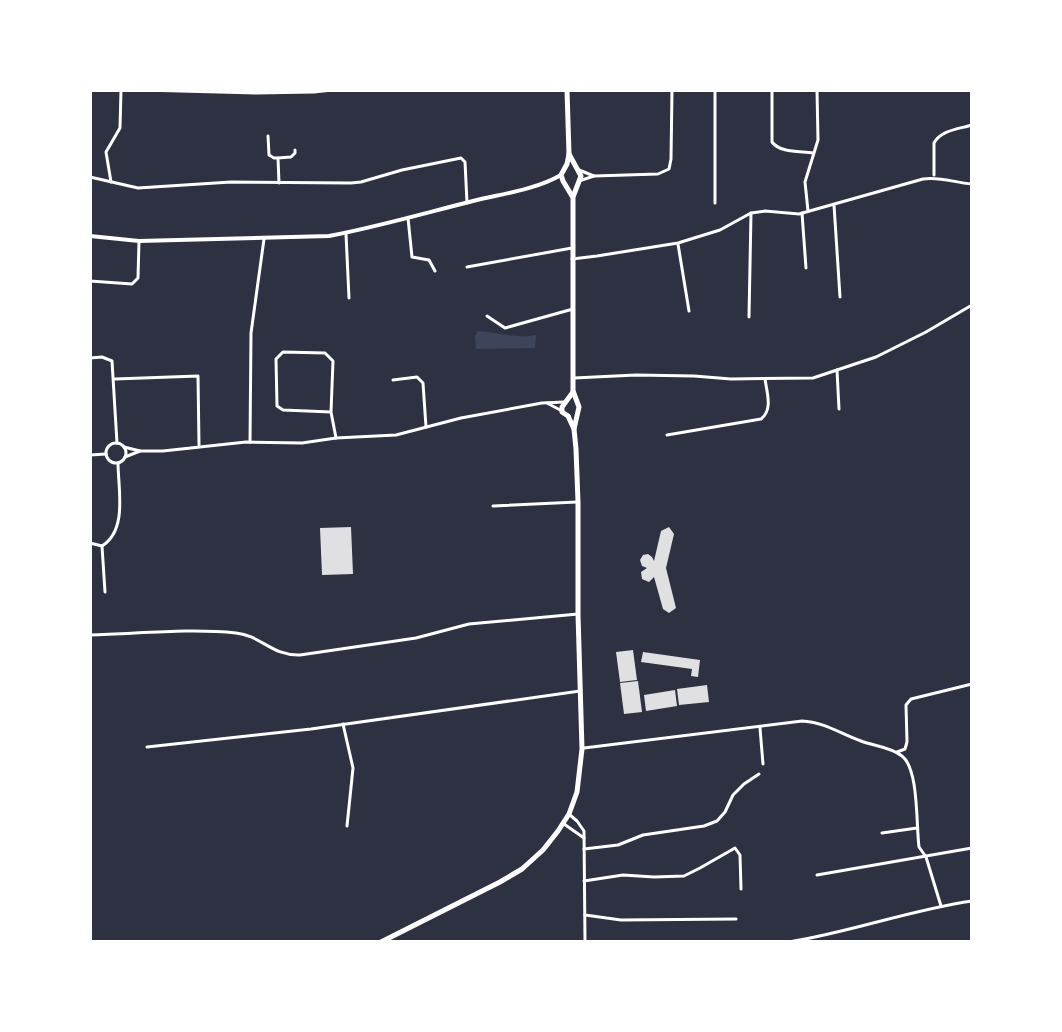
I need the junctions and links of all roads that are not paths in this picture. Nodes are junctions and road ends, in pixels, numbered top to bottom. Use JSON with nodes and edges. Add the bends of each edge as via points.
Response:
{"nodes":[{"id":1,"x":121,"y":90,"type":"edge"},
{"id":2,"x":142,"y":90,"type":"edge"},
{"id":3,"x":332,"y":90,"type":"edge"},
{"id":4,"x":567,"y":90,"type":"edge"},
{"id":5,"x":672,"y":90,"type":"edge"},
{"id":6,"x":715,"y":90,"type":"edge"},
{"id":7,"x":772,"y":90,"type":"edge"},
{"id":8,"x":817,"y":90,"type":"edge"},
{"id":9,"x":972,"y":125,"type":"edge"},
{"id":10,"x":268,"y":136,"type":"dead end"},
{"id":11,"x":295,"y":150,"type":"dead end"},
{"id":12,"x":814,"y":153,"type":"junction"},
{"id":13,"x":569,"y":154,"type":"junction"},
{"id":14,"x":278,"y":158,"type":"junction"},
{"id":15,"x":578,"y":169,"type":"junction"},
{"id":16,"x":594,"y":176,"type":"junction"},
{"id":17,"x":90,"y":177,"type":"edge"},
{"id":18,"x":564,"y":177,"type":"junction"},
{"id":19,"x":934,"y":177,"type":"junction"},
{"id":20,"x":111,"y":182,"type":"junction"},
{"id":21,"x":578,"y":182,"type":"junction"},
{"id":22,"x":279,"y":183,"type":"junction"},
{"id":23,"x":972,"y":184,"type":"edge"},
{"id":24,"x":573,"y":197,"type":"junction"},
{"id":25,"x":467,"y":203,"type":"junction"},
{"id":26,"x":715,"y":203,"type":"dead end"},
{"id":27,"x":834,"y":204,"type":"junction"},
{"id":28,"x":808,"y":211,"type":"junction"},
{"id":29,"x":751,"y":213,"type":"junction"},
{"id":30,"x":802,"y":213,"type":"junction"},
{"id":31,"x":408,"y":218,"type":"junction"},
{"id":32,"x":346,"y":233,"type":"junction"},
{"id":33,"x":90,"y":236,"type":"edge"},
{"id":34,"x":264,"y":239,"type":"junction"},
{"id":35,"x":139,"y":241,"type":"junction"},
{"id":36,"x":678,"y":243,"type":"junction"},
{"id":37,"x":572,"y":248,"type":"junction"},
{"id":38,"x":572,"y":259,"type":"junction"},
{"id":39,"x":467,"y":267,"type":"dead end"},
{"id":40,"x":806,"y":268,"type":"dead end"},
{"id":41,"x":435,"y":271,"type":"dead end"},
{"id":42,"x":90,"y":281,"type":"edge"},
{"id":43,"x":840,"y":297,"type":"dead end"},
{"id":44,"x":349,"y":298,"type":"dead end"},
{"id":45,"x":972,"y":305,"type":"edge"},
{"id":46,"x":573,"y":309,"type":"junction"},
{"id":47,"x":689,"y":311,"type":"dead end"},
{"id":48,"x":487,"y":316,"type":"dead end"},
{"id":49,"x":749,"y":317,"type":"dead end"},
{"id":50,"x":90,"y":358,"type":"edge"},
{"id":51,"x":837,"y":370,"type":"junction"},
{"id":52,"x":574,"y":378,"type":"junction"},
{"id":53,"x":115,"y":379,"type":"junction"},
{"id":54,"x":765,"y":379,"type":"junction"},
{"id":55,"x":393,"y":380,"type":"dead end"},
{"id":56,"x":573,"y":391,"type":"junction"},
{"id":57,"x":566,"y":401,"type":"junction"},
{"id":58,"x":577,"y":402,"type":"junction"},
{"id":59,"x":547,"y":403,"type":"junction"},
{"id":60,"x":839,"y":409,"type":"dead end"},
{"id":61,"x":331,"y":412,"type":"junction"},
{"id":62,"x":562,"y":412,"type":"junction"},
{"id":63,"x":578,"y":413,"type":"junction"},
{"id":64,"x":568,"y":416,"type":"junction"},
{"id":65,"x":426,"y":427,"type":"junction"},
{"id":66,"x":574,"y":429,"type":"junction"},
{"id":67,"x":667,"y":435,"type":"dead end"},
{"id":68,"x":336,"y":438,"type":"junction"},
{"id":69,"x":250,"y":442,"type":"junction"},
{"id":70,"x":117,"y":443,"type":"junction"},
{"id":71,"x":124,"y":447,"type":"junction"},
{"id":72,"x":199,"y":447,"type":"junction"},
{"id":73,"x":140,"y":451,"type":"junction"},
{"id":74,"x":106,"y":454,"type":"junction"},
{"id":75,"x":90,"y":455,"type":"edge"},
{"id":76,"x":125,"y":457,"type":"junction"},
{"id":77,"x":118,"y":463,"type":"junction"},
{"id":78,"x":578,"y":502,"type":"junction"},
{"id":79,"x":493,"y":506,"type":"dead end"},
{"id":80,"x":90,"y":543,"type":"edge"},
{"id":81,"x":102,"y":546,"type":"junction"},
{"id":82,"x":105,"y":592,"type":"dead end"},
{"id":83,"x":578,"y":614,"type":"junction"},
{"id":84,"x":90,"y":635,"type":"edge"},
{"id":85,"x":972,"y":684,"type":"edge"},
{"id":86,"x":580,"y":691,"type":"junction"},
{"id":87,"x":343,"y":724,"type":"junction"},
{"id":88,"x":760,"y":726,"type":"junction"},
{"id":89,"x":147,"y":747,"type":"dead end"},
{"id":90,"x":582,"y":749,"type":"junction"},
{"id":91,"x":897,"y":752,"type":"junction"},
{"id":92,"x":763,"y":764,"type":"dead end"},
{"id":93,"x":759,"y":774,"type":"dead end"},
{"id":94,"x":569,"y":814,"type":"junction"},
{"id":95,"x":564,"y":823,"type":"junction"},
{"id":96,"x":347,"y":826,"type":"dead end"},
{"id":97,"x":917,"y":828,"type":"junction"},
{"id":98,"x":882,"y":833,"type":"dead end"},
{"id":99,"x":584,"y":838,"type":"junction"},
{"id":100,"x":972,"y":848,"type":"edge"},
{"id":101,"x":584,"y":849,"type":"junction"},
{"id":102,"x":926,"y":857,"type":"junction"},
{"id":103,"x":817,"y":875,"type":"dead end"},
{"id":104,"x":584,"y":881,"type":"junction"},
{"id":105,"x":741,"y":889,"type":"dead end"},
{"id":106,"x":972,"y":901,"type":"edge"},
{"id":107,"x":941,"y":906,"type":"junction"},
{"id":108,"x":585,"y":915,"type":"junction"},
{"id":109,"x":736,"y":919,"type":"dead end"},
{"id":110,"x":381,"y":942,"type":"edge"},
{"id":111,"x":585,"y":942,"type":"edge"},
{"id":112,"x":789,"y":942,"type":"edge"}],
"edges":[{"from":1,"to":20,"type":"street","via":[[120,128],[106,152]]},
{"from":2,"to":3,"type":"street"},
{"from":4,"to":13,"type":"main road"},
{"from":5,"to":16,"type":"street","via":[[669,169]]},
{"from":6,"to":26,"type":"street"},
{"from":7,"to":12,"type":"street","via":[[772,142],[780,149]]},
{"from":8,"to":12,"type":"street"},
{"from":9,"to":19,"type":"street","via":[[936,139]]},
{"from":10,"to":14,"type":"street","via":[[269,155]]},
{"from":11,"to":14,"type":"street","via":[[291,157]]},
{"from":12,"to":28,"type":"street","via":[[805,182]]},
{"from":13,"to":15,"type":"main road"},
{"from":13,"to":18,"type":"main road"},
{"from":14,"to":22,"type":"street"},
{"from":15,"to":16,"type":"street"},
{"from":15,"to":18,"type":"main road","via":[[571,166]]},
{"from":15,"to":21,"type":"main road"},
{"from":16,"to":21,"type":"street"},
{"from":17,"to":20,"type":"street"},
{"from":18,"to":21,"type":"main road","via":[[572,186]]},
{"from":18,"to":24,"type":"main road"},
{"from":18,"to":25,"type":"street"},
{"from":19,"to":23,"type":"street"},
{"from":19,"to":27,"type":"street"},
{"from":20,"to":22,"type":"street","via":[[138,188]]},
{"from":21,"to":24,"type":"main road"},
{"from":22,"to":25,"type":"street","via":[[361,182],[461,158]]},
{"from":24,"to":37,"type":"main road"},
{"from":25,"to":31,"type":"street"},
{"from":27,"to":28,"type":"street"},
{"from":27,"to":43,"type":"street"},
{"from":28,"to":30,"type":"street"},
{"from":29,"to":30,"type":"street"},
{"from":29,"to":36,"type":"street"},
{"from":29,"to":49,"type":"street"},
{"from":30,"to":40,"type":"street"},
{"from":31,"to":32,"type":"street"},
{"from":31,"to":41,"type":"street","via":[[412,257],[429,260]]},
{"from":32,"to":34,"type":"street"},
{"from":32,"to":44,"type":"street"},
{"from":33,"to":35,"type":"street"},
{"from":34,"to":35,"type":"street"},
{"from":34,"to":69,"type":"street","via":[[251,333]]},
{"from":35,"to":42,"type":"street","via":[[135,283]]},
{"from":36,"to":38,"type":"street"},
{"from":36,"to":47,"type":"street"},
{"from":37,"to":38,"type":"main road"},
{"from":37,"to":39,"type":"street"},
{"from":38,"to":46,"type":"main road"},
{"from":45,"to":51,"type":"street","via":[[902,345]]},
{"from":46,"to":48,"type":"street","via":[[505,328]]},
{"from":46,"to":52,"type":"main road"},
{"from":50,"to":53,"type":"street","via":[[112,361]]},
{"from":51,"to":54,"type":"street","via":[[807,379]]},
{"from":51,"to":60,"type":"street"},
{"from":52,"to":54,"type":"street"},
{"from":52,"to":56,"type":"main road"},
{"from":53,"to":70,"type":"street"},
{"from":53,"to":72,"type":"street","via":[[198,376]]},
{"from":54,"to":67,"type":"street","via":[[768,410],[761,419]]},
{"from":55,"to":65,"type":"street","via":[[417,377],[423,383]]},
{"from":56,"to":57,"type":"main road"},
{"from":56,"to":58,"type":"main road"},
{"from":57,"to":58,"type":"main road"},
{"from":57,"to":59,"type":"street"},
{"from":57,"to":62,"type":"main road"},
{"from":58,"to":63,"type":"main road"},
{"from":59,"to":62,"type":"street"},
{"from":59,"to":65,"type":"street"},
{"from":61,"to":61,"type":"street","via":[[333,361],[325,353],[283,352],[276,359],[277,406]]},
{"from":61,"to":68,"type":"street"},
{"from":62,"to":64,"type":"main road"},
{"from":63,"to":64,"type":"main road"},
{"from":63,"to":66,"type":"main road"},
{"from":64,"to":66,"type":"main road"},
{"from":65,"to":68,"type":"street","via":[[396,435]]},
{"from":66,"to":78,"type":"main road"},
{"from":68,"to":69,"type":"street"},
{"from":69,"to":72,"type":"street"},
{"from":70,"to":71,"type":"street"},
{"from":70,"to":74,"type":"street"},
{"from":71,"to":73,"type":"street"},
{"from":71,"to":76,"type":"street"},
{"from":72,"to":73,"type":"street"},
{"from":73,"to":76,"type":"street"},
{"from":74,"to":75,"type":"street"},
{"from":74,"to":77,"type":"street"},
{"from":76,"to":77,"type":"street"},
{"from":77,"to":81,"type":"street","via":[[119,520]]},
{"from":78,"to":79,"type":"street"},
{"from":78,"to":83,"type":"main road"},
{"from":80,"to":81,"type":"street"},
{"from":81,"to":82,"type":"street"},
{"from":83,"to":84,"type":"street","via":[[469,624],[412,639],[300,655],[285,655],[252,636],[225,632]]},
{"from":83,"to":86,"type":"main road"},
{"from":85,"to":91,"type":"street","via":[[911,699],[906,705],[907,742]]},
{"from":86,"to":87,"type":"street"},
{"from":86,"to":90,"type":"main road"},
{"from":87,"to":89,"type":"street"},
{"from":87,"to":96,"type":"street","via":[[353,768]]},
{"from":88,"to":90,"type":"street"},
{"from":88,"to":91,"type":"street","via":[[811,722]]},
{"from":88,"to":92,"type":"street"},
{"from":90,"to":94,"type":"main road"},
{"from":91,"to":97,"type":"street","via":[[911,772]]},
{"from":93,"to":101,"type":"street","via":[[733,795],[717,821]]},
{"from":94,"to":95,"type":"main road"},
{"from":94,"to":99,"type":"street"},
{"from":95,"to":99,"type":"street"},
{"from":95,"to":110,"type":"main road","via":[[518,872]]},
{"from":97,"to":98,"type":"street"},
{"from":97,"to":102,"type":"street"},
{"from":99,"to":101,"type":"street"},
{"from":100,"to":102,"type":"street"},
{"from":101,"to":104,"type":"street"},
{"from":102,"to":103,"type":"street"},
{"from":102,"to":107,"type":"street"},
{"from":104,"to":105,"type":"street","via":[[623,875],[684,876],[735,848]]},
{"from":104,"to":108,"type":"street"},
{"from":106,"to":107,"type":"street"},
{"from":107,"to":112,"type":"street"},
{"from":108,"to":109,"type":"street","via":[[621,920]]},
{"from":108,"to":111,"type":"street"}]}
